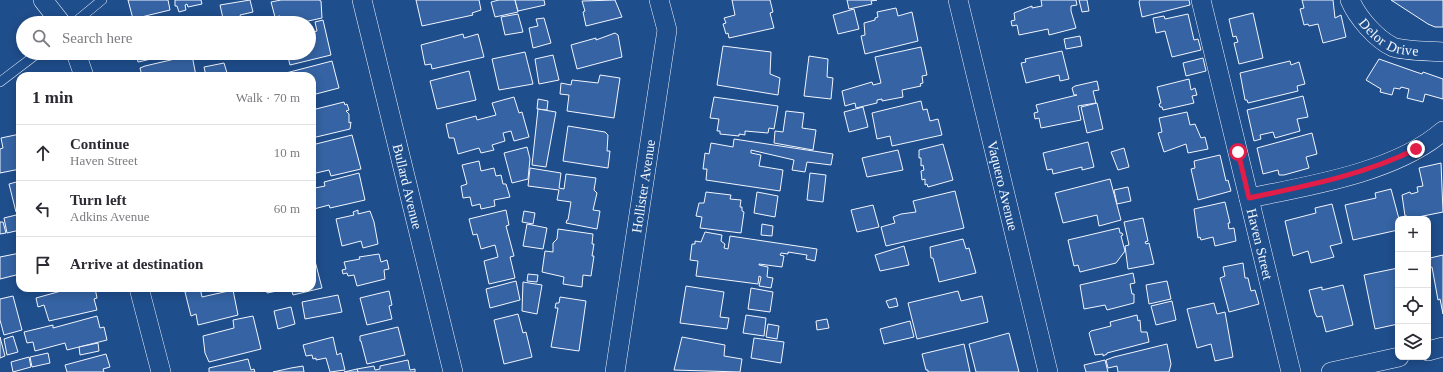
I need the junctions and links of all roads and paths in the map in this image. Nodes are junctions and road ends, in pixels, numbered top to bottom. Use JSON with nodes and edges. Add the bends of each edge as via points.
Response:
{"nodes":[{"id":1,"x":42,"y":0,"type":"edge"},
{"id":2,"x":102,"y":0,"type":"edge"},
{"id":3,"x":362,"y":0,"type":"edge"},
{"id":4,"x":659,"y":0,"type":"edge"},
{"id":5,"x":958,"y":0,"type":"edge"},
{"id":6,"x":1201,"y":0,"type":"edge"},
{"id":7,"x":1350,"y":0,"type":"edge"},
{"id":8,"x":55,"y":16,"type":"edge"},
{"id":9,"x":83,"y":16,"type":"edge"},
{"id":10,"x":1443,"y":52,"type":"edge"},
{"id":11,"x":29,"y":60,"type":"edge"},
{"id":12,"x":78,"y":60,"type":"edge"},
{"id":13,"x":83,"y":72,"type":"edge"},
{"id":14,"x":0,"y":82,"type":"edge"},
{"id":15,"x":1443,"y":131,"type":"edge"},
{"id":16,"x":1249,"y":198,"type":"junction"},
{"id":17,"x":140,"y":292,"type":"edge"},
{"id":18,"x":1443,"y":347,"type":"edge"},
{"id":19,"x":1431,"y":350,"type":"edge"},
{"id":20,"x":1395,"y":358,"type":"edge"},
{"id":21,"x":161,"y":372,"type":"edge"},
{"id":22,"x":453,"y":372,"type":"edge"},
{"id":23,"x":615,"y":372,"type":"edge"},
{"id":24,"x":1048,"y":372,"type":"edge"},
{"id":25,"x":1291,"y":372,"type":"edge"},
{"id":26,"x":1331,"y":372,"type":"edge"}],
"edges":[{"from":1,"to":8,"type":"street"},
{"from":2,"to":9,"type":"lane"},
{"from":3,"to":22,"type":"street","name":"Bullard Avenue"},
{"from":4,"to":23,"type":"street","name":"Hollister Avenue","via":[[667,30]]},
{"from":5,"to":24,"type":"street","name":"Vaquero Avenue"},
{"from":6,"to":16,"type":"street","name":"Haven Street"},
{"from":7,"to":10,"type":"street","name":"Delor Drive","via":[[1355,12],[1373,32],[1394,47]]},
{"from":11,"to":14,"type":"lane"},
{"from":12,"to":13,"type":"street"},
{"from":15,"to":16,"type":"street","via":[[1430,142],[1388,163],[1314,185]]},
{"from":16,"to":25,"type":"street","name":"Haven Street"},
{"from":17,"to":21,"type":"street"},
{"from":18,"to":19,"type":"street"},
{"from":20,"to":26,"type":"street"}]}
